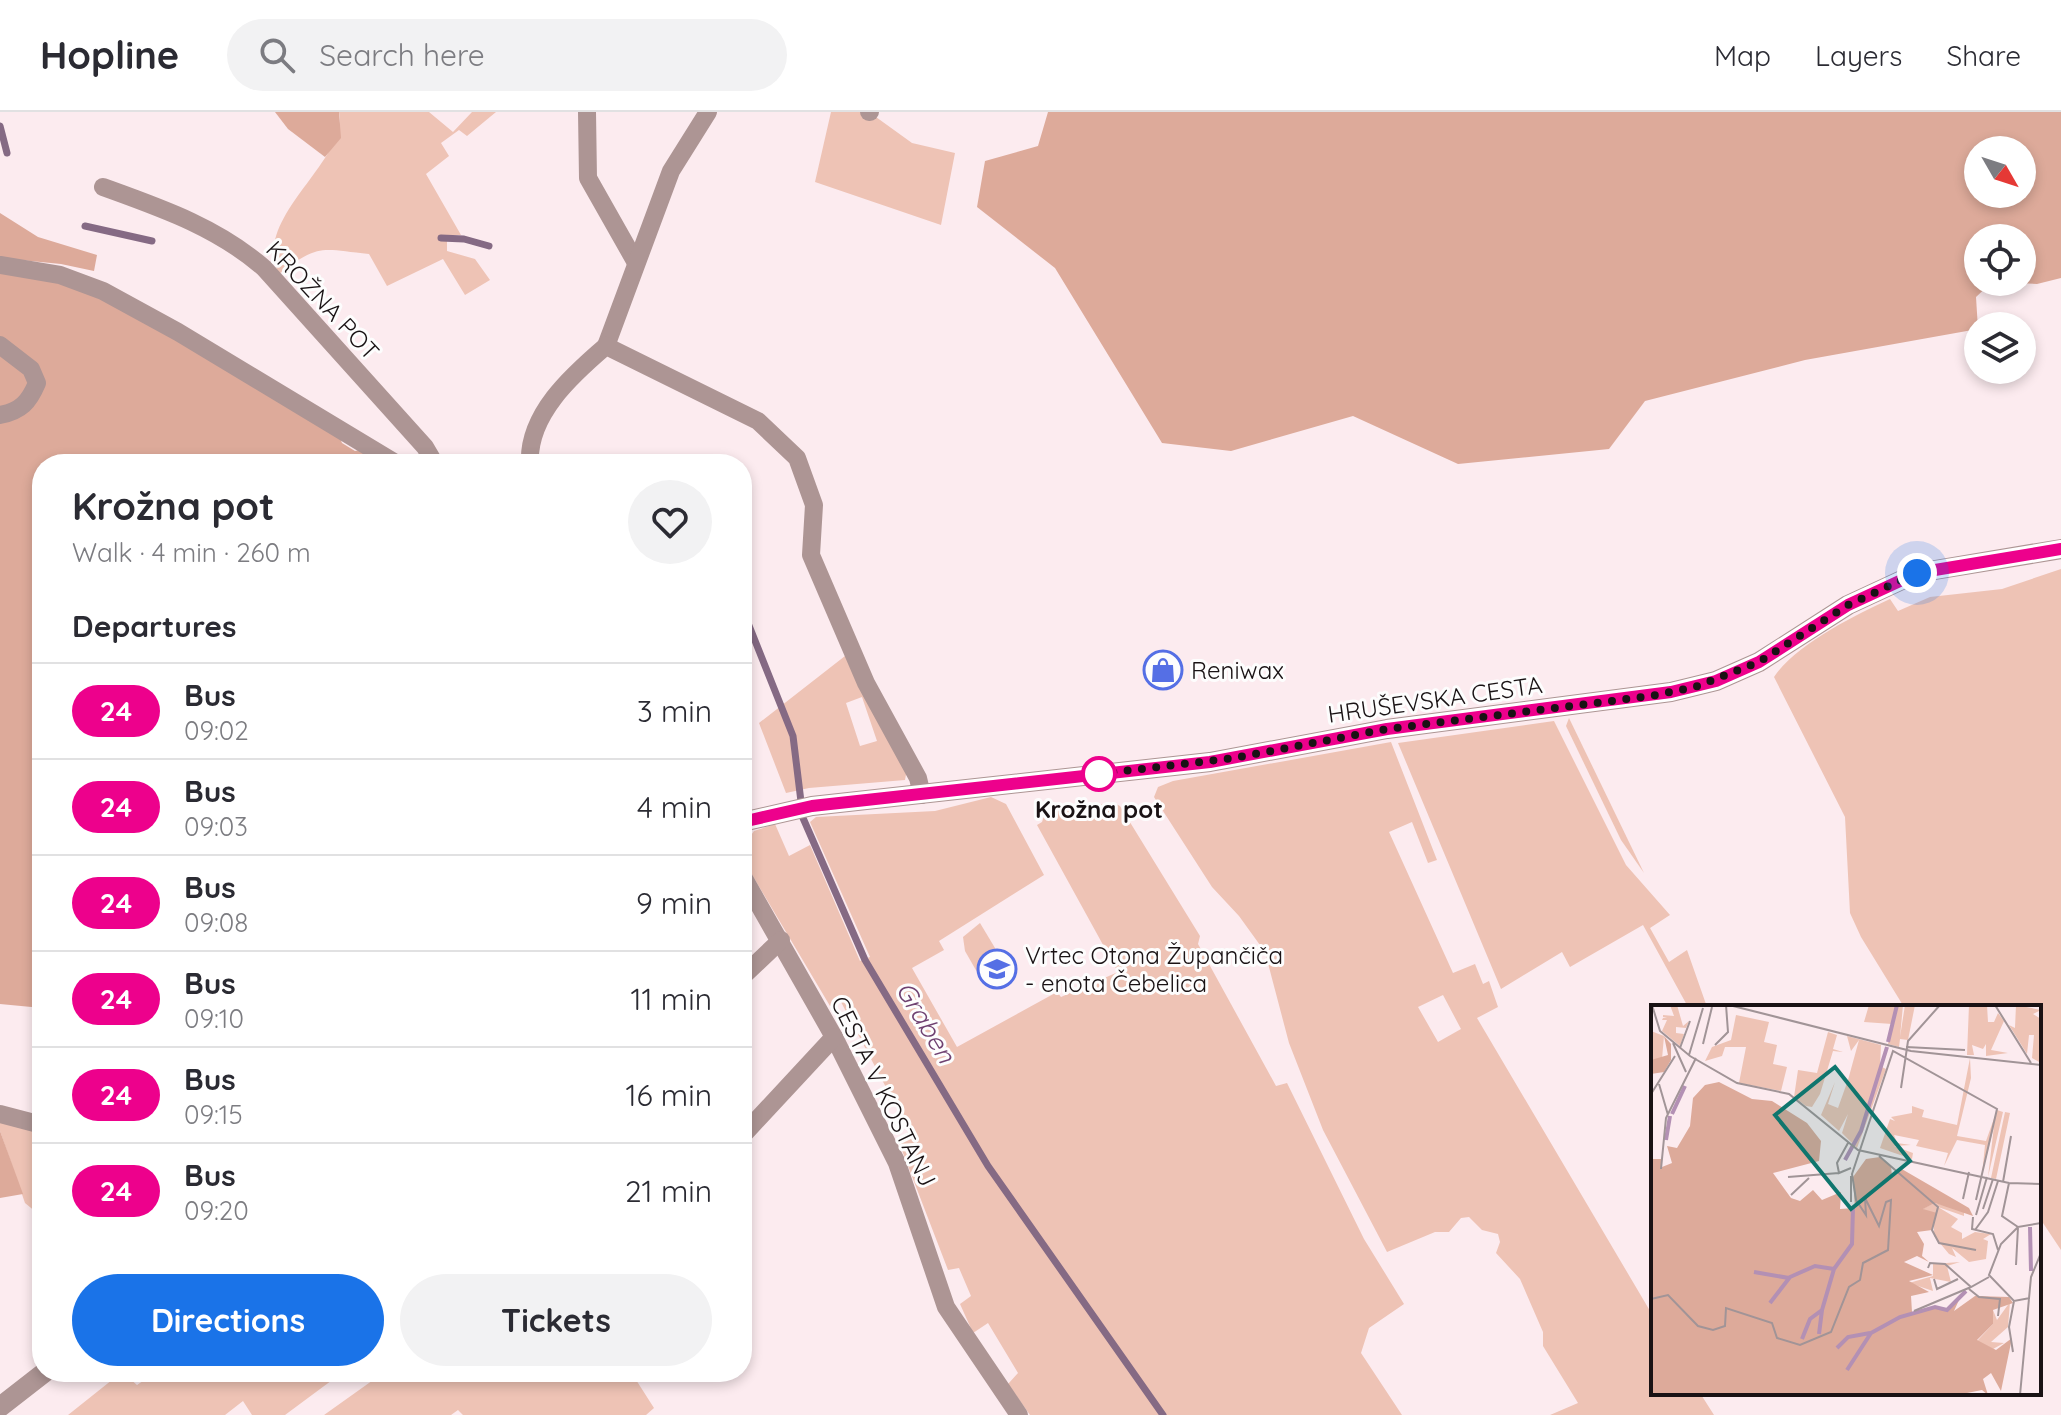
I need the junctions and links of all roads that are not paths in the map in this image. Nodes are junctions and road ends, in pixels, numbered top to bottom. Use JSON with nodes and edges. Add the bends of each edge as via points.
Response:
{"nodes":[{"id":1,"x":587,"y":112,"type":"edge"},
{"id":2,"x":708,"y":112,"type":"edge"},
{"id":3,"x":103,"y":187,"type":"dead end"},
{"id":4,"x":635,"y":261,"type":"junction"},
{"id":5,"x":0,"y":265,"type":"edge"},
{"id":6,"x":0,"y":345,"type":"edge"},
{"id":7,"x":606,"y":346,"type":"junction"},
{"id":8,"x":0,"y":415,"type":"edge"},
{"id":9,"x":380,"y":454,"type":"edge"},
{"id":10,"x":429,"y":454,"type":"edge"},
{"id":11,"x":532,"y":454,"type":"edge"},
{"id":12,"x":2061,"y":549,"type":"edge"},
{"id":13,"x":922,"y":795,"type":"junction"},
{"id":14,"x":752,"y":820,"type":"edge"},
{"id":15,"x":752,"y":892,"type":"edge"},
{"id":16,"x":781,"y":940,"type":"junction"},
{"id":17,"x":752,"y":968,"type":"edge"},
{"id":18,"x":834,"y":1037,"type":"junction"},
{"id":19,"x":0,"y":1114,"type":"edge"},
{"id":20,"x":32,"y":1122,"type":"edge"},
{"id":21,"x":752,"y":1125,"type":"edge"},
{"id":22,"x":32,"y":1382,"type":"edge"},
{"id":23,"x":0,"y":1407,"type":"edge"},
{"id":24,"x":1019,"y":1415,"type":"edge"}],
"edges":[{"from":1,"to":4,"type":"street","via":[[588,178]]},
{"from":2,"to":4,"type":"street","via":[[671,171]]},
{"from":3,"to":10,"type":"street","name":"KROŽNA POT","via":[[236,243]]},
{"from":4,"to":7,"type":"street"},
{"from":5,"to":9,"type":"street","via":[[60,275],[103,291]]},
{"from":6,"to":8,"type":"street","via":[[24,362],[37,383],[17,412]]},
{"from":7,"to":11,"type":"street","via":[[574,373],[540,417]]},
{"from":7,"to":13,"type":"street","via":[[758,421],[797,458],[814,505],[811,555]]},
{"from":12,"to":13,"type":"street","name":"HRUŠEVSKA CESTA","via":[[1917,573],[1848,605],[1759,662],[1716,681],[1671,692],[1411,726],[1210,762]]},
{"from":13,"to":14,"type":"street","name":"HRUŠEVSKA CESTA","via":[[802,808]]},
{"from":15,"to":16,"type":"street","name":"CESTA V KOSTANJ"},
{"from":16,"to":17,"type":"street"},
{"from":16,"to":18,"type":"street","name":"CESTA V KOSTANJ"},
{"from":18,"to":21,"type":"street"},
{"from":18,"to":24,"type":"street","name":"CESTA V KOSTANJ","via":[[897,1163],[946,1307]]},
{"from":19,"to":20,"type":"street"},
{"from":22,"to":23,"type":"street"}]}
